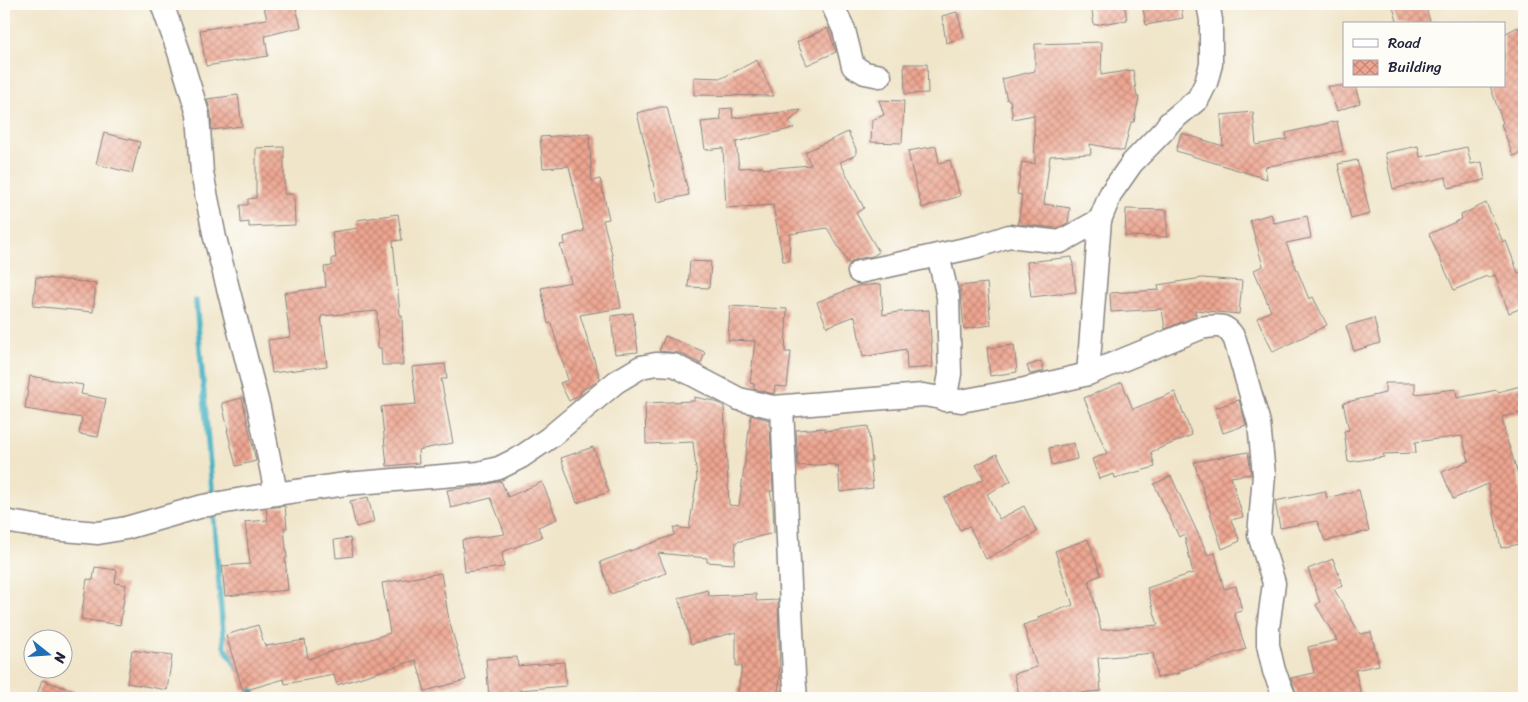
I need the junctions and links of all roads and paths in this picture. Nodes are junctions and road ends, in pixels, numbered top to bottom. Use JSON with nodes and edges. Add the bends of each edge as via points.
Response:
{"nodes":[{"id":1,"x":162,"y":4,"type":"edge"},
{"id":2,"x":832,"y":4,"type":"edge"},
{"id":3,"x":1208,"y":4,"type":"edge"},
{"id":4,"x":880,"y":76,"type":"dead end"},
{"id":5,"x":1100,"y":220,"type":"junction"},
{"id":6,"x":938,"y":254,"type":"junction"},
{"id":7,"x":859,"y":272,"type":"dead end"},
{"id":8,"x":1088,"y":374,"type":"junction"},
{"id":9,"x":945,"y":400,"type":"junction"},
{"id":10,"x":782,"y":407,"type":"junction"},
{"id":11,"x":276,"y":494,"type":"junction"},
{"id":12,"x":4,"y":521,"type":"edge"},
{"id":13,"x":796,"y":698,"type":"edge"},
{"id":14,"x":1285,"y":698,"type":"edge"}],
"edges":[{"from":1,"to":11,"type":"street","via":[[198,114],[202,173],[215,238],[259,408]]},
{"from":2,"to":4,"type":"street","via":[[844,30],[853,66]]},
{"from":3,"to":5,"type":"street","via":[[1211,64],[1206,83],[1198,99],[1169,123],[1132,164],[1112,193]]},
{"from":5,"to":6,"type":"street","via":[[1060,242],[1009,236]]},
{"from":5,"to":8,"type":"street"},
{"from":6,"to":7,"type":"street"},
{"from":6,"to":9,"type":"street","via":[[948,297],[950,374]]},
{"from":8,"to":9,"type":"street","via":[[974,399]]},
{"from":8,"to":14,"type":"street","via":[[1201,328],[1219,326],[1231,332],[1259,423],[1264,475],[1260,536],[1274,583],[1268,644]]},
{"from":9,"to":10,"type":"street","via":[[923,395]]},
{"from":10,"to":11,"type":"street","via":[[739,398],[674,365],[656,364],[642,367],[616,382],[549,438],[499,468],[479,473],[346,484]]},
{"from":10,"to":13,"type":"street"},
{"from":11,"to":12,"type":"street","via":[[203,506],[98,533]]}]}
